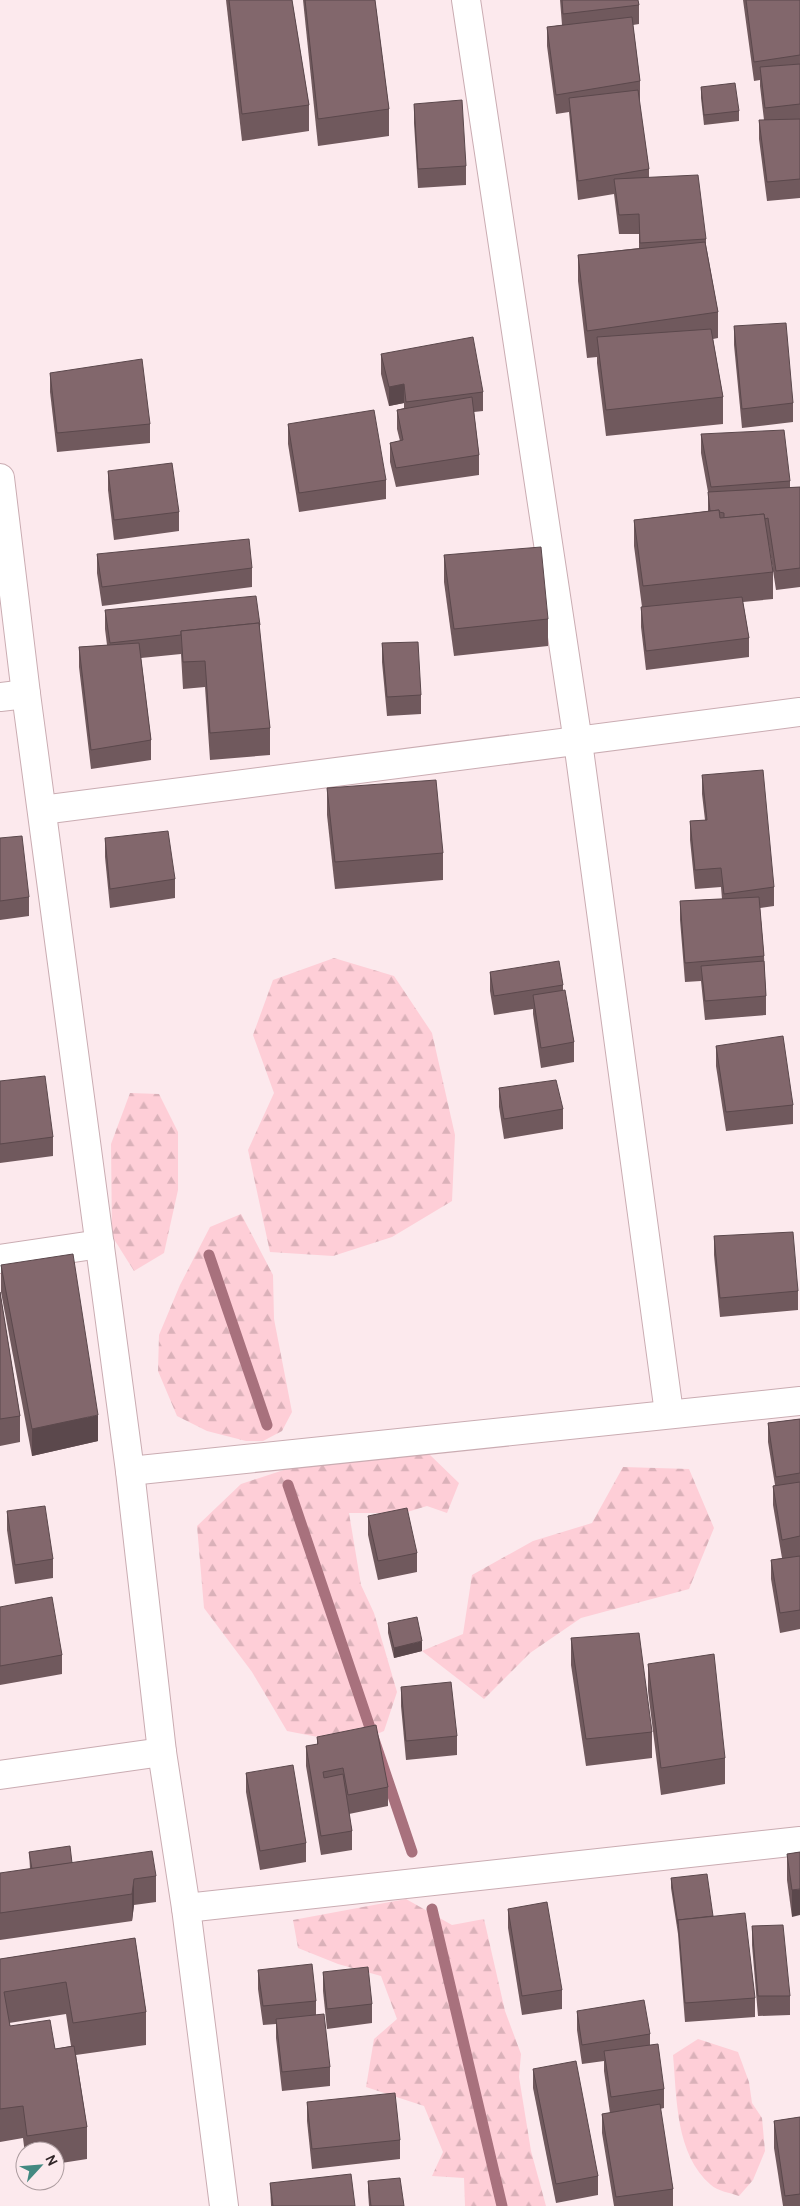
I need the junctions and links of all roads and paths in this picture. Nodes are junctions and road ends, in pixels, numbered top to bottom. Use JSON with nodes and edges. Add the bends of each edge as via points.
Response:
{"nodes":[{"id":1,"x":466,"y":0,"type":"edge"},
{"id":2,"x":0,"y":478,"type":"edge"},
{"id":3,"x":13,"y":695,"type":"edge"},
{"id":4,"x":800,"y":712,"type":"edge"},
{"id":5,"x":578,"y":742,"type":"junction"},
{"id":6,"x":42,"y":810,"type":"junction"},
{"id":7,"x":100,"y":1244,"type":"junction"},
{"id":8,"x":0,"y":1259,"type":"edge"},
{"id":9,"x":800,"y":1401,"type":"edge"},
{"id":10,"x":669,"y":1413,"type":"junction"},
{"id":11,"x":130,"y":1471,"type":"junction"},
{"id":12,"x":162,"y":1752,"type":"junction"},
{"id":13,"x":0,"y":1775,"type":"edge"},
{"id":14,"x":800,"y":1841,"type":"edge"},
{"id":15,"x":186,"y":1908,"type":"junction"},
{"id":16,"x":219,"y":2205,"type":"edge"}],
"edges":[{"from":1,"to":5,"type":"street"},
{"from":2,"to":3,"type":"street"},
{"from":3,"to":6,"type":"street"},
{"from":4,"to":5,"type":"street"},
{"from":5,"to":6,"type":"street"},
{"from":5,"to":10,"type":"street"},
{"from":6,"to":7,"type":"street"},
{"from":7,"to":8,"type":"street"},
{"from":7,"to":11,"type":"street"},
{"from":9,"to":10,"type":"street"},
{"from":10,"to":11,"type":"street"},
{"from":11,"to":12,"type":"street"},
{"from":12,"to":13,"type":"street"},
{"from":12,"to":15,"type":"street"},
{"from":14,"to":15,"type":"street"},
{"from":15,"to":16,"type":"street"}]}
